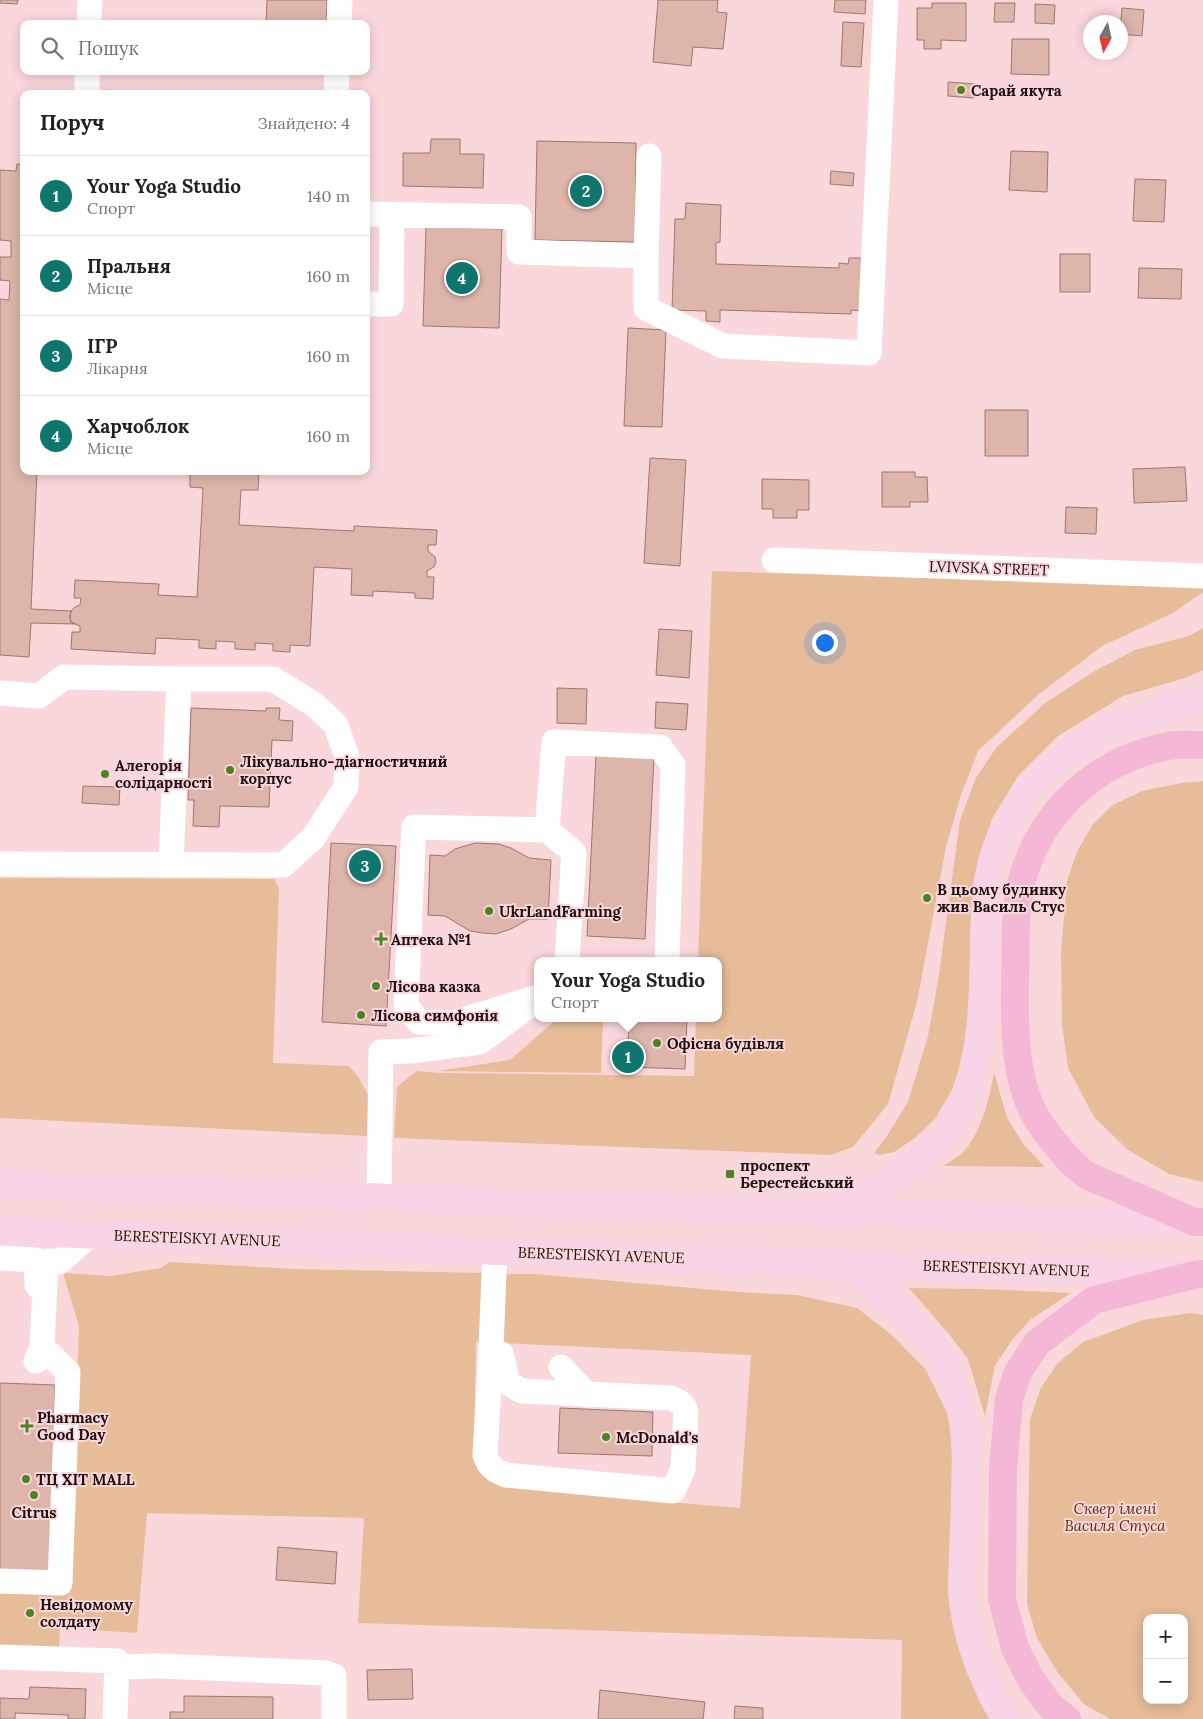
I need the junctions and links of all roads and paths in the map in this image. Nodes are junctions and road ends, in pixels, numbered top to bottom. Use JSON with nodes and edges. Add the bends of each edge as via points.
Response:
{"nodes":[{"id":1,"x":90,"y":0,"type":"edge"},
{"id":2,"x":340,"y":0,"type":"edge"},
{"id":3,"x":886,"y":0,"type":"edge"},
{"id":4,"x":89,"y":20,"type":"edge"},
{"id":5,"x":339,"y":20,"type":"edge"},
{"id":6,"x":87,"y":75,"type":"edge"},
{"id":7,"x":337,"y":75,"type":"edge"},
{"id":8,"x":86,"y":90,"type":"edge"},
{"id":9,"x":336,"y":90,"type":"edge"},
{"id":10,"x":649,"y":156,"type":"dead end"},
{"id":11,"x":370,"y":214,"type":"edge"},
{"id":12,"x":392,"y":215,"type":"junction"},
{"id":13,"x":646,"y":256,"type":"junction"},
{"id":14,"x":370,"y":304,"type":"edge"},
{"id":15,"x":774,"y":560,"type":"dead end"},
{"id":16,"x":1203,"y":576,"type":"edge"},
{"id":17,"x":179,"y":679,"type":"junction"},
{"id":18,"x":0,"y":694,"type":"edge"},
{"id":19,"x":1203,"y":696,"type":"edge"},
{"id":20,"x":1203,"y":745,"type":"edge"},
{"id":21,"x":548,"y":830,"type":"junction"},
{"id":22,"x":171,"y":863,"type":"junction"},
{"id":23,"x":0,"y":864,"type":"edge"},
{"id":24,"x":567,"y":957,"type":"edge"},
{"id":25,"x":667,"y":957,"type":"edge"},
{"id":26,"x":534,"y":998,"type":"edge"},
{"id":27,"x":534,"y":1000,"type":"edge"},
{"id":28,"x":0,"y":1184,"type":"edge"},
{"id":29,"x":379,"y":1197,"type":"junction"},
{"id":30,"x":828,"y":1213,"type":"junction"},
{"id":31,"x":1198,"y":1222,"type":"edge"},
{"id":32,"x":0,"y":1231,"type":"edge"},
{"id":33,"x":90,"y":1234,"type":"junction"},
{"id":34,"x":495,"y":1250,"type":"junction"},
{"id":35,"x":0,"y":1258,"type":"edge"},
{"id":36,"x":846,"y":1264,"type":"junction"},
{"id":37,"x":1200,"y":1274,"type":"edge"},
{"id":38,"x":38,"y":1333,"type":"junction"},
{"id":39,"x":496,"y":1351,"type":"junction"},
{"id":40,"x":561,"y":1367,"type":"dead end"},
{"id":41,"x":587,"y":1395,"type":"junction"},
{"id":42,"x":0,"y":1581,"type":"edge"},
{"id":43,"x":0,"y":1657,"type":"edge"},
{"id":44,"x":118,"y":1667,"type":"junction"},
{"id":45,"x":115,"y":1719,"type":"edge"},
{"id":46,"x":334,"y":1719,"type":"edge"},
{"id":47,"x":1007,"y":1719,"type":"edge"},
{"id":48,"x":1067,"y":1719,"type":"edge"}],
"edges":[{"from":1,"to":4,"type":"lane"},
{"from":2,"to":5,"type":"lane"},
{"from":3,"to":13,"type":"lane","via":[[869,353],[723,346],[646,308]]},
{"from":6,"to":8,"type":"lane"},
{"from":7,"to":9,"type":"lane"},
{"from":10,"to":13,"type":"lane"},
{"from":11,"to":12,"type":"lane"},
{"from":12,"to":13,"type":"lane","via":[[520,217],[519,252]]},
{"from":12,"to":14,"type":"lane","via":[[390,304]]},
{"from":15,"to":16,"type":"lane","name":"LVIVSKA STREET"},
{"from":17,"to":18,"type":"lane","via":[[64,677],[39,696]]},
{"from":17,"to":22,"type":"lane"},
{"from":17,"to":22,"type":"lane","via":[[273,679],[315,706],[336,724],[347,757],[346,787],[313,838],[283,865]]},
{"from":19,"to":30,"type":"main road","via":[[1114,727],[1075,748],[1046,772],[1022,800],[1002,832],[991,865],[985,899],[979,1042],[961,1107],[946,1135],[923,1158],[880,1187]]},
{"from":20,"to":31,"type":"highway","via":[[1171,746],[1136,754],[1077,789],[1054,814],[1025,871],[1017,910],[1015,1001],[1015,1034],[1028,1097],[1040,1124],[1062,1151],[1086,1174]]},
{"from":21,"to":24,"type":"lane","via":[[574,853]]},
{"from":21,"to":25,"type":"lane","via":[[554,742],[660,747],[673,765]]},
{"from":21,"to":26,"type":"lane","via":[[414,827],[406,1006],[419,1022],[453,1023]]},
{"from":22,"to":23,"type":"lane"},
{"from":27,"to":29,"type":"lane","via":[[480,1042],[381,1052]]},
{"from":28,"to":29,"type":"main road"},
{"from":29,"to":30,"type":"main road"},
{"from":30,"to":31,"type":"main road"},
{"from":32,"to":33,"type":"main road","name":"BERESTEISKYI AVENUE"},
{"from":33,"to":34,"type":"main road","name":"BERESTEISKYI AVENUE"},
{"from":33,"to":38,"type":"lane","via":[[59,1262],[47,1261]]},
{"from":34,"to":36,"type":"main road","name":"BERESTEISKYI AVENUE"},
{"from":34,"to":39,"type":"lane"},
{"from":35,"to":38,"type":"lane","via":[[37,1261]]},
{"from":36,"to":37,"type":"main road","name":"BERESTEISKYI AVENUE"},
{"from":36,"to":47,"type":"main road","via":[[928,1338],[948,1370],[958,1397],[965,1432],[962,1590],[966,1624],[976,1660],[998,1709]]},
{"from":37,"to":48,"type":"highway","via":[[1094,1300],[1037,1343],[1018,1372],[1009,1400],[1003,1469],[1002,1599],[1015,1648],[1030,1678],[1050,1706]]},
{"from":38,"to":42,"type":"lane","via":[[68,1372],[60,1583]]},
{"from":39,"to":41,"type":"lane","via":[[508,1384],[522,1391]]},
{"from":39,"to":41,"type":"lane","via":[[485,1454],[494,1470],[506,1475],[673,1491],[683,1469],[685,1408],[678,1400]]},
{"from":40,"to":41,"type":"lane"},
{"from":43,"to":44,"type":"lane","via":[[117,1661]]},
{"from":44,"to":45,"type":"lane"},
{"from":44,"to":46,"type":"lane","via":[[326,1673],[334,1676]]}]}
